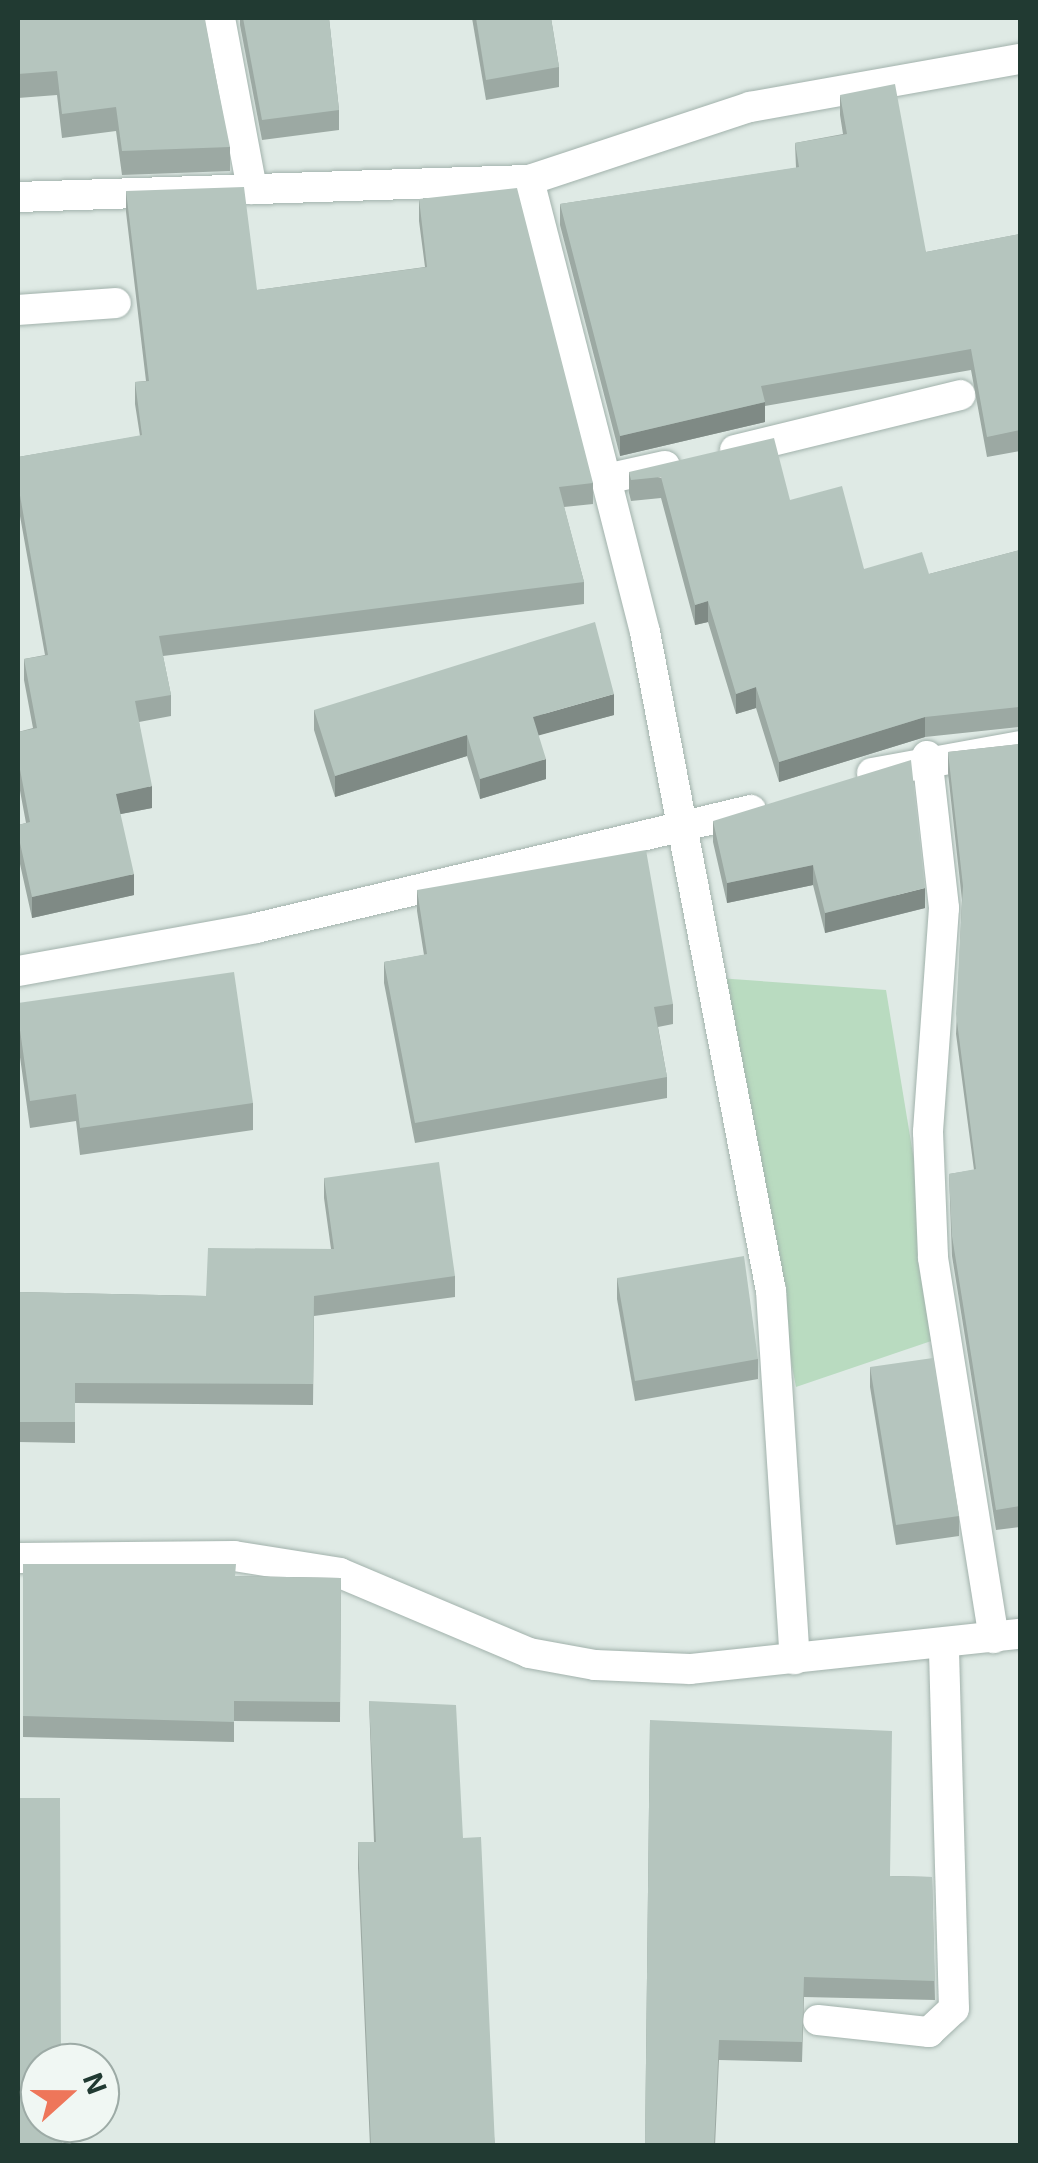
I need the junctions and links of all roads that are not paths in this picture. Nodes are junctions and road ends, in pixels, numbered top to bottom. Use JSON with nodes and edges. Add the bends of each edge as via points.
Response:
{"nodes":[{"id":1,"x":220,"y":18,"type":"edge"},
{"id":2,"x":1020,"y":59,"type":"edge"},
{"id":3,"x":529,"y":180,"type":"junction"},
{"id":4,"x":252,"y":188,"type":"junction"},
{"id":5,"x":18,"y":198,"type":"edge"},
{"id":6,"x":116,"y":303,"type":"dead end"},
{"id":7,"x":18,"y":310,"type":"edge"},
{"id":8,"x":960,"y":395,"type":"dead end"},
{"id":9,"x":606,"y":479,"type":"junction"},
{"id":10,"x":1020,"y":746,"type":"edge"},
{"id":11,"x":927,"y":756,"type":"junction"},
{"id":12,"x":832,"y":785,"type":"edge"},
{"id":13,"x":776,"y":802,"type":"edge"},
{"id":14,"x":682,"y":832,"type":"junction"},
{"id":15,"x":18,"y":971,"type":"edge"},
{"id":16,"x":18,"y":1558,"type":"edge"},
{"id":17,"x":1007,"y":1636,"type":"edge"},
{"id":18,"x":944,"y":1649,"type":"junction"},
{"id":19,"x":795,"y":1659,"type":"junction"},
{"id":20,"x":818,"y":2020,"type":"dead end"}],
"edges":[{"from":1,"to":4,"type":"street"},
{"from":2,"to":3,"type":"street","via":[[750,107]]},
{"from":3,"to":4,"type":"street"},
{"from":3,"to":9,"type":"street"},
{"from":4,"to":5,"type":"street"},
{"from":6,"to":7,"type":"street"},
{"from":8,"to":9,"type":"street"},
{"from":9,"to":14,"type":"street"},
{"from":10,"to":11,"type":"street"},
{"from":11,"to":12,"type":"street"},
{"from":11,"to":17,"type":"street","via":[[944,908],[928,1132],[934,1258]]},
{"from":13,"to":14,"type":"street"},
{"from":14,"to":15,"type":"street","via":[[256,928]]},
{"from":14,"to":19,"type":"street","via":[[771,1291]]},
{"from":16,"to":19,"type":"street","via":[[234,1556],[340,1573],[529,1652],[595,1666]]},
{"from":17,"to":18,"type":"street"},
{"from":18,"to":19,"type":"street"},
{"from":18,"to":20,"type":"street","via":[[954,2009],[929,2032]]}]}
